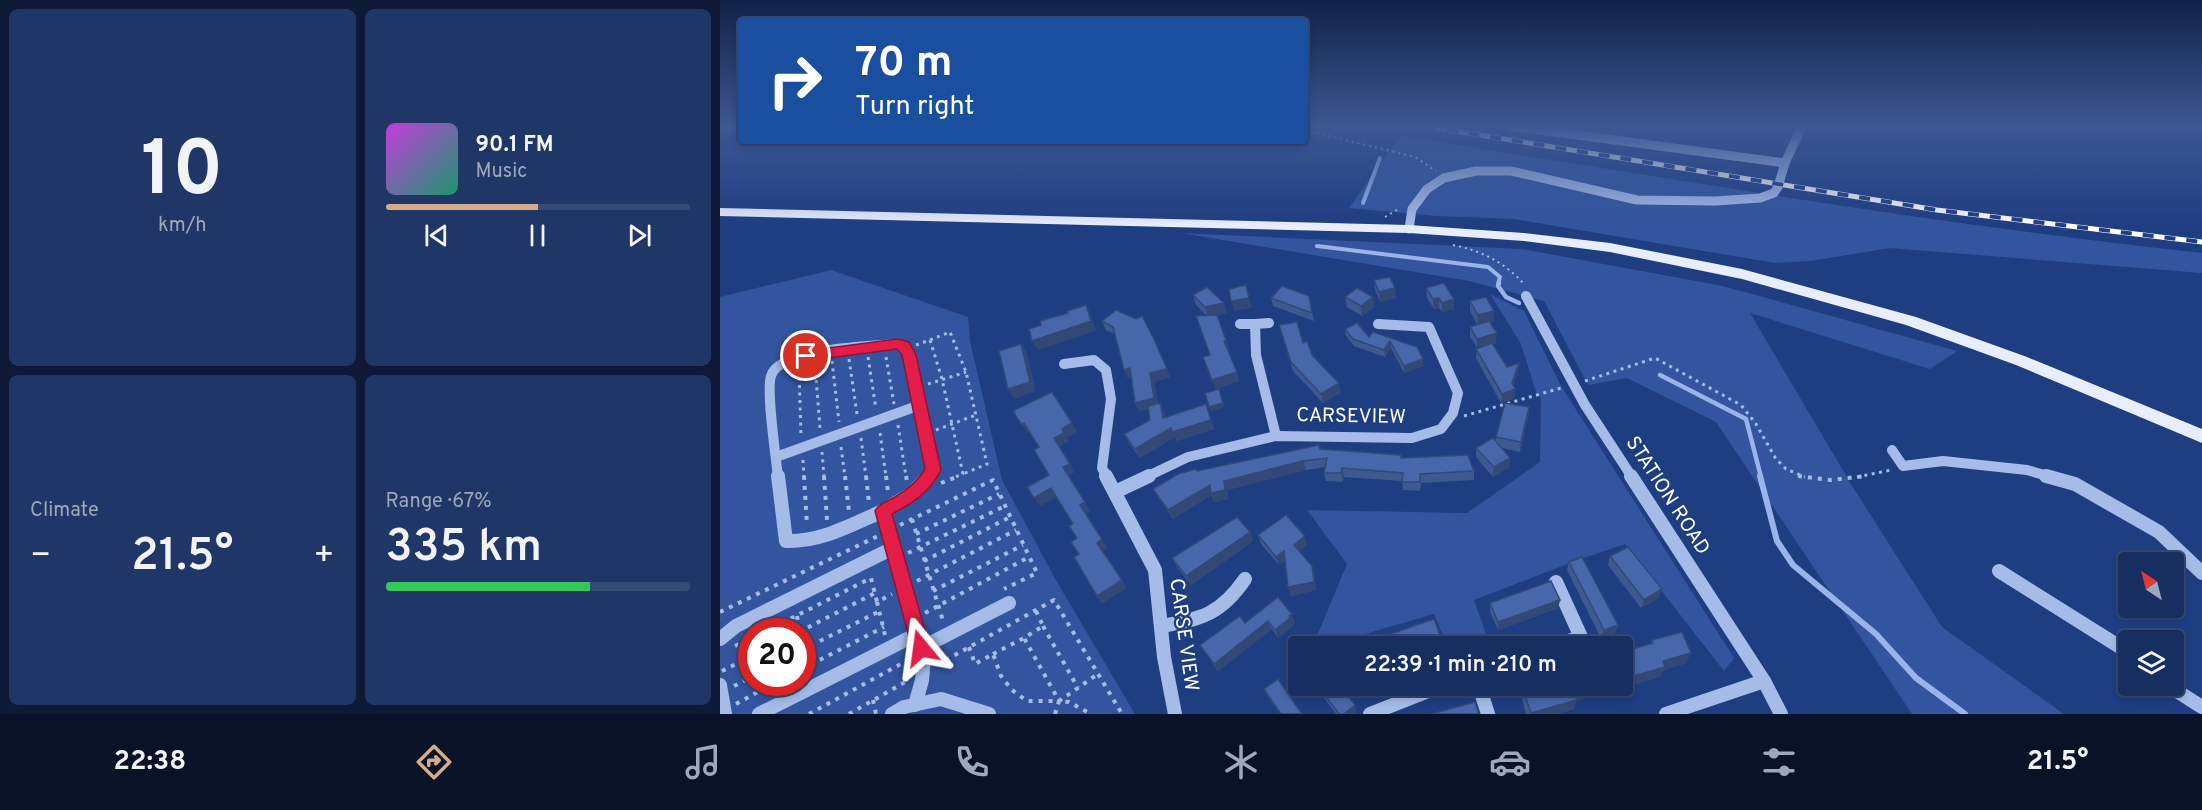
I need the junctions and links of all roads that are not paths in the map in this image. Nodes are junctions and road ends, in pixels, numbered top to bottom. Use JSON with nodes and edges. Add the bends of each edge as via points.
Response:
{"nodes":[{"id":1,"x":1758,"y":159,"type":"edge"},
{"id":2,"x":1787,"y":159,"type":"edge"},
{"id":3,"x":1785,"y":163,"type":"junction"},
{"id":4,"x":720,"y":212,"type":"edge"},
{"id":5,"x":1409,"y":229,"type":"junction"},
{"id":6,"x":1526,"y":296,"type":"dead end"},
{"id":7,"x":1269,"y":323,"type":"dead end"},
{"id":8,"x":1240,"y":324,"type":"dead end"},
{"id":9,"x":1255,"y":324,"type":"junction"},
{"id":10,"x":1378,"y":324,"type":"dead end"},
{"id":11,"x":1064,"y":364,"type":"dead end"},
{"id":12,"x":920,"y":405,"type":"junction"},
{"id":13,"x":1276,"y":436,"type":"junction"},
{"id":14,"x":2202,"y":436,"type":"edge"},
{"id":15,"x":1892,"y":450,"type":"dead end"},
{"id":16,"x":776,"y":458,"type":"junction"},
{"id":17,"x":1115,"y":492,"type":"junction"},
{"id":18,"x":883,"y":511,"type":"junction"},
{"id":19,"x":893,"y":548,"type":"junction"},
{"id":20,"x":1999,"y":572,"type":"dead end"},
{"id":21,"x":2202,"y":573,"type":"edge"},
{"id":22,"x":1245,"y":579,"type":"dead end"},
{"id":23,"x":1556,"y":582,"type":"dead end"},
{"id":24,"x":1010,"y":603,"type":"dead end"},
{"id":25,"x":1161,"y":626,"type":"junction"},
{"id":26,"x":1581,"y":636,"type":"edge"},
{"id":27,"x":720,"y":639,"type":"edge"},
{"id":28,"x":918,"y":639,"type":"junction"},
{"id":29,"x":2118,"y":646,"type":"edge"},
{"id":30,"x":1764,"y":681,"type":"junction"},
{"id":31,"x":721,"y":689,"type":"edge"},
{"id":32,"x":1416,"y":696,"type":"edge"},
{"id":33,"x":1482,"y":696,"type":"edge"},
{"id":34,"x":2184,"y":696,"type":"edge"},
{"id":35,"x":915,"y":705,"type":"junction"},
{"id":36,"x":2202,"y":707,"type":"edge"},
{"id":37,"x":724,"y":712,"type":"edge"},
{"id":38,"x":759,"y":714,"type":"edge"},
{"id":39,"x":892,"y":714,"type":"edge"},
{"id":40,"x":989,"y":714,"type":"edge"},
{"id":41,"x":1175,"y":714,"type":"edge"},
{"id":42,"x":1370,"y":714,"type":"edge"},
{"id":43,"x":1488,"y":714,"type":"edge"},
{"id":44,"x":1666,"y":714,"type":"edge"},
{"id":45,"x":1781,"y":714,"type":"edge"}],
"edges":[{"from":1,"to":3,"type":"street"},
{"from":2,"to":3,"type":"street"},
{"from":3,"to":5,"type":"street","via":[[1774,193],[1760,198],[1714,201],[1637,200],[1511,171],[1476,171],[1444,178],[1427,189],[1412,209]]},
{"from":4,"to":5,"type":"main road"},
{"from":5,"to":14,"type":"main road","via":[[1488,233],[1638,252],[1816,292],[2027,363]]},
{"from":6,"to":30,"type":"street","name":"STATION ROAD","via":[[1573,385]]},
{"from":7,"to":9,"type":"street"},
{"from":8,"to":9,"type":"street"},
{"from":9,"to":13,"type":"street","name":"CARSEVIEW","via":[[1256,355]]},
{"from":10,"to":13,"type":"street","name":"CARSEVIEW","via":[[1429,327],[1458,393],[1453,413],[1441,429],[1412,438]]},
{"from":11,"to":17,"type":"street","name":"CARSE VIEW","via":[[1094,360],[1106,370],[1111,399],[1102,468]]},
{"from":12,"to":16,"type":"street"},
{"from":12,"to":16,"type":"street","via":[[906,348],[897,344],[789,359],[771,374]]},
{"from":12,"to":18,"type":"street","via":[[933,470],[924,484]]},
{"from":13,"to":17,"type":"street","name":"CARSEVIEW","via":[[1188,457]]},
{"from":15,"to":21,"type":"street","via":[[1903,466],[1943,461],[2027,470],[2075,484],[2159,532]]},
{"from":16,"to":18,"type":"street","via":[[786,541],[799,542],[828,534]]},
{"from":17,"to":25,"type":"street","name":"CARSE VIEW","via":[[1155,570]]},
{"from":18,"to":19,"type":"street"},
{"from":19,"to":27,"type":"street","via":[[736,626]]},
{"from":19,"to":28,"type":"street"},
{"from":20,"to":29,"type":"street"},
{"from":22,"to":25,"type":"street","via":[[1232,599],[1204,619]]},
{"from":23,"to":26,"type":"street"},
{"from":24,"to":28,"type":"street"},
{"from":25,"to":41,"type":"street","name":"CARSE VIEW"},
{"from":28,"to":35,"type":"street","via":[[922,673]]},
{"from":28,"to":38,"type":"street","via":[[889,649]]},
{"from":30,"to":44,"type":"street"},
{"from":30,"to":45,"type":"street","name":"STATION ROAD"},
{"from":31,"to":37,"type":"street"},
{"from":32,"to":42,"type":"street"},
{"from":33,"to":43,"type":"street"},
{"from":34,"to":36,"type":"street"},
{"from":35,"to":39,"type":"street"},
{"from":35,"to":40,"type":"street","via":[[941,699]]}]}
